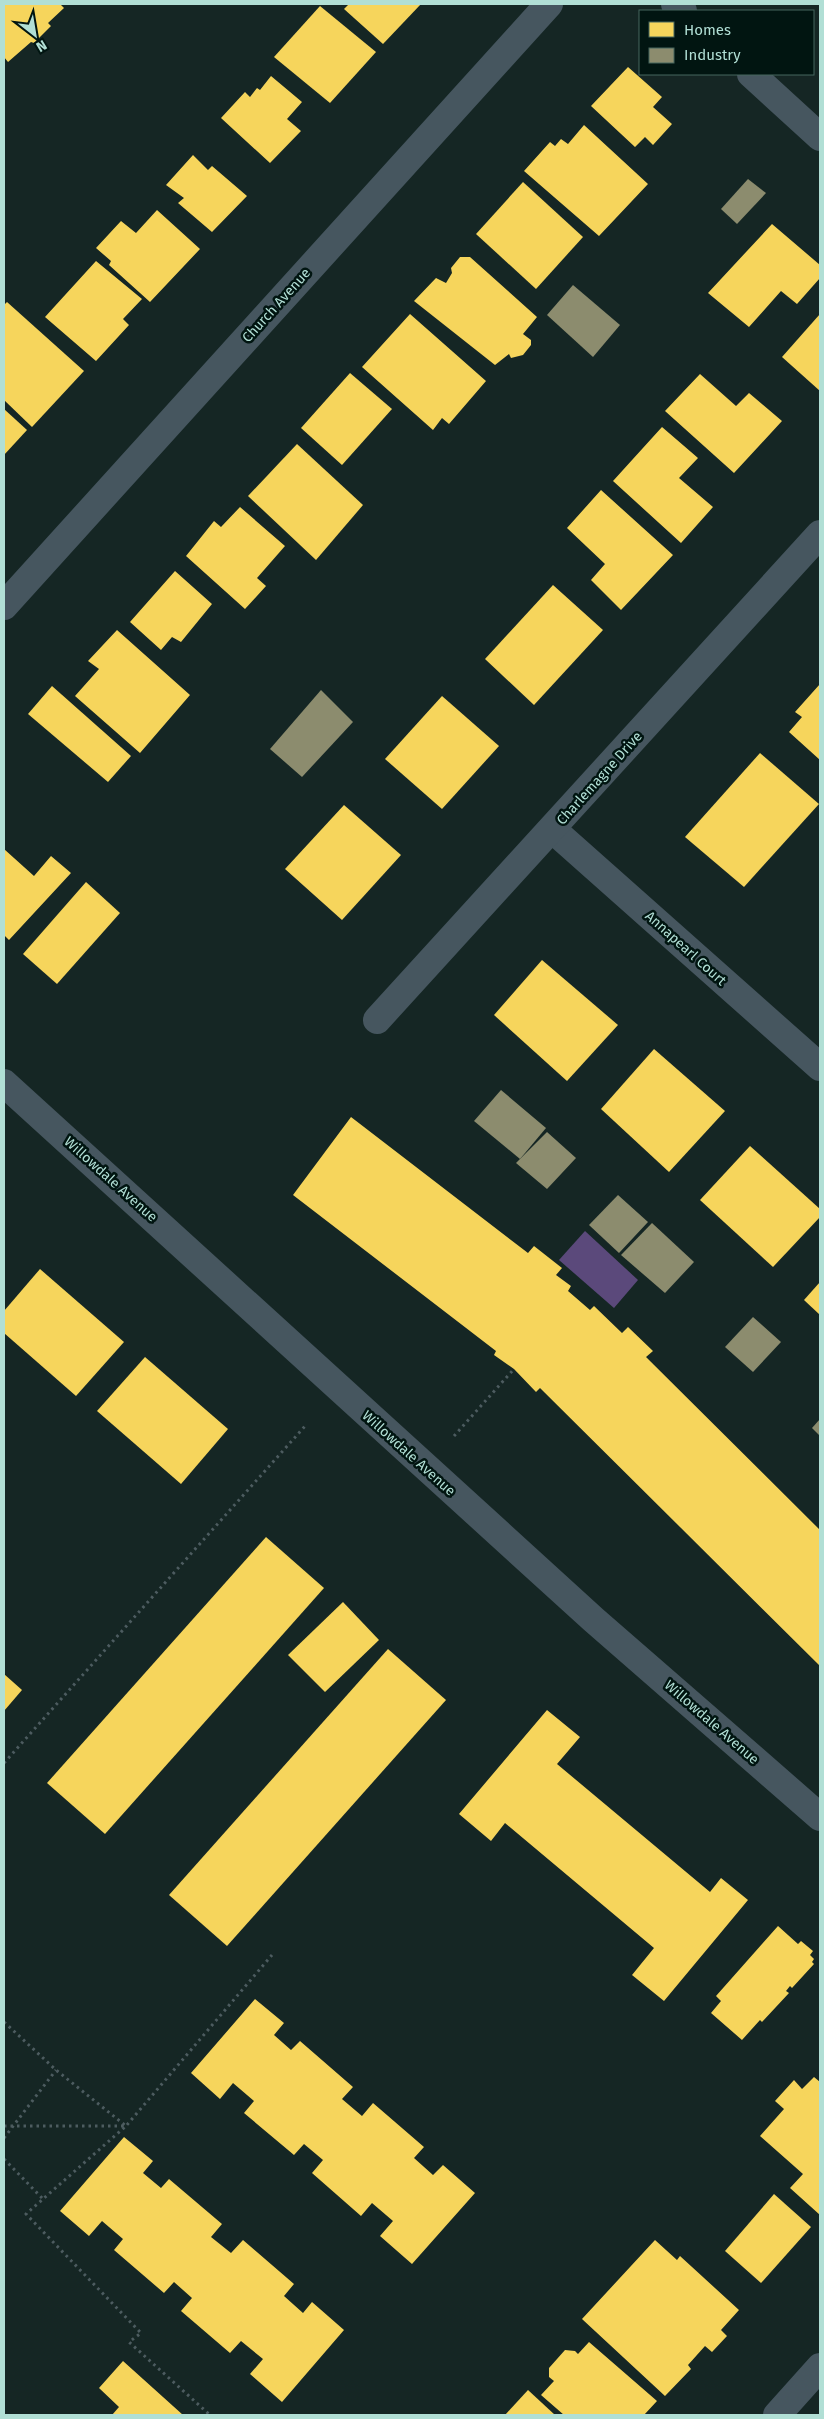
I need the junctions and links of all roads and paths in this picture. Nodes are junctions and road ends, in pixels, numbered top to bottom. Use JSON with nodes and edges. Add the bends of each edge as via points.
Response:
{"nodes":[{"id":1,"x":549,"y":4,"type":"edge"},
{"id":2,"x":752,"y":75,"type":"edge"},
{"id":3,"x":820,"y":137,"type":"edge"},
{"id":4,"x":820,"y":534,"type":"edge"},
{"id":5,"x":4,"y":606,"type":"edge"},
{"id":6,"x":552,"y":829,"type":"junction"},
{"id":7,"x":376,"y":1020,"type":"dead end"},
{"id":8,"x":820,"y":1067,"type":"edge"},
{"id":9,"x":4,"y":1083,"type":"edge"},
{"id":10,"x":514,"y":1369,"type":"dead end"},
{"id":11,"x":306,"y":1425,"type":"dead end"},
{"id":12,"x":454,"y":1436,"type":"dead end"},
{"id":13,"x":4,"y":1763,"type":"edge"},
{"id":14,"x":820,"y":1817,"type":"edge"},
{"id":15,"x":272,"y":1955,"type":"dead end"},
{"id":16,"x":4,"y":2022,"type":"edge"},
{"id":17,"x":56,"y":2070,"type":"junction"},
{"id":18,"x":4,"y":2126,"type":"edge"},
{"id":19,"x":12,"y":2126,"type":"junction"},
{"id":20,"x":126,"y":2126,"type":"junction"},
{"id":21,"x":4,"y":2138,"type":"edge"},
{"id":22,"x":4,"y":2159,"type":"edge"},
{"id":23,"x":43,"y":2199,"type":"junction"},
{"id":24,"x":820,"y":2367,"type":"edge"},
{"id":25,"x":210,"y":2415,"type":"edge"},
{"id":26,"x":777,"y":2415,"type":"edge"}],
"edges":[{"from":1,"to":5,"type":"street","name":"Church Avenue"},
{"from":2,"to":3,"type":"street"},
{"from":4,"to":6,"type":"street","name":"Charlemagne Drive"},
{"from":6,"to":7,"type":"street","name":"Charlemagne Drive"},
{"from":6,"to":8,"type":"street","name":"Annapearl Court"},
{"from":9,"to":14,"type":"street","name":"Willowdale Avenue","via":[[594,1620]]},
{"from":10,"to":12,"type":"path"},
{"from":11,"to":13,"type":"path"},
{"from":15,"to":20,"type":"path"},
{"from":16,"to":17,"type":"path"},
{"from":17,"to":19,"type":"path"},
{"from":17,"to":20,"type":"path"},
{"from":18,"to":19,"type":"path"},
{"from":19,"to":20,"type":"path"},
{"from":19,"to":21,"type":"path"},
{"from":20,"to":23,"type":"path"},
{"from":22,"to":23,"type":"path"},
{"from":23,"to":25,"type":"path","via":[[26,2214],[141,2333],[129,2342]]},
{"from":24,"to":26,"type":"street"}]}
